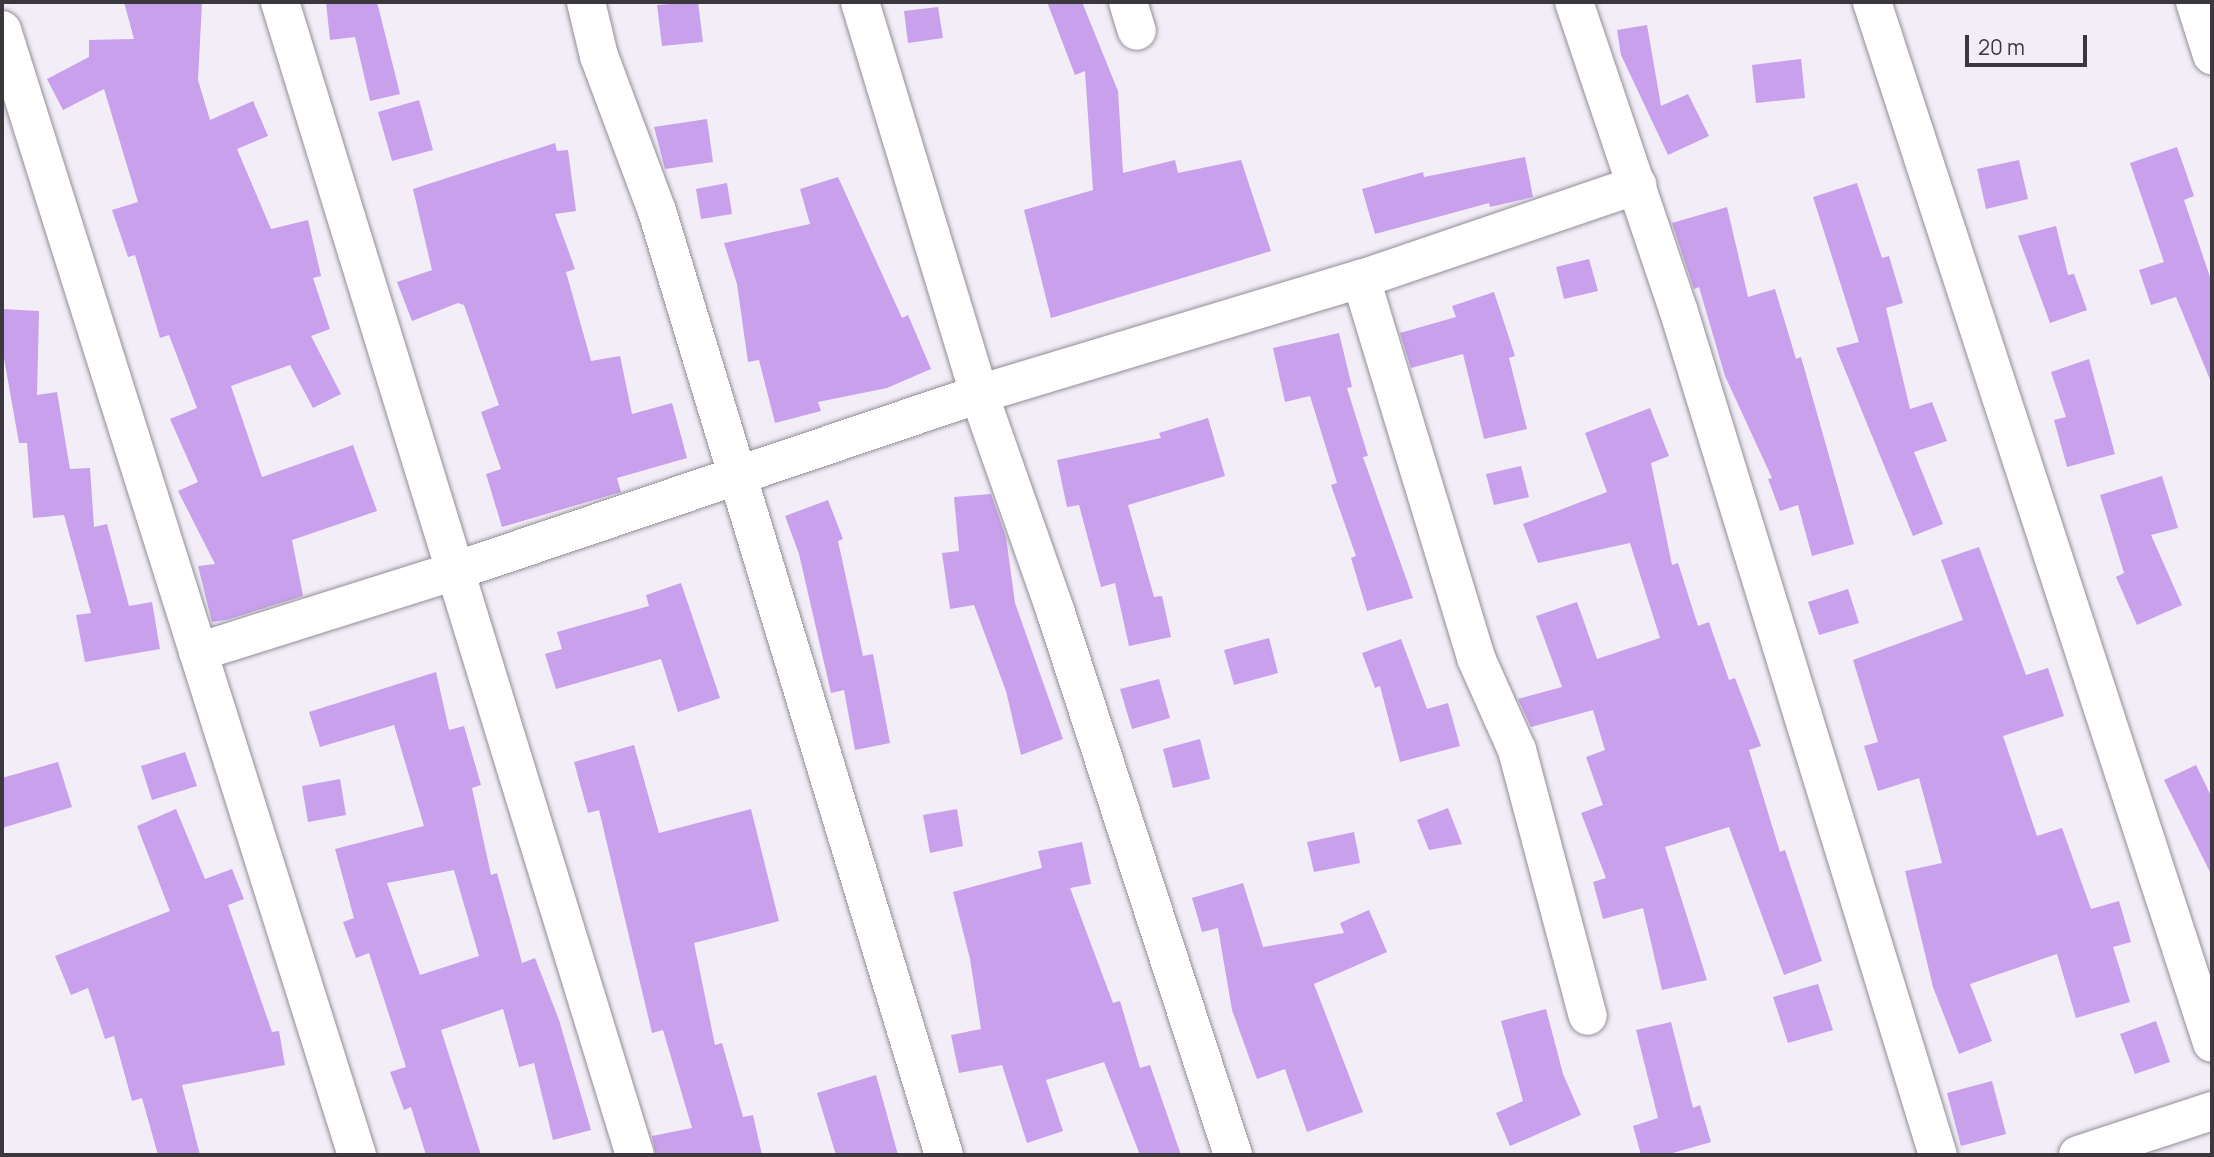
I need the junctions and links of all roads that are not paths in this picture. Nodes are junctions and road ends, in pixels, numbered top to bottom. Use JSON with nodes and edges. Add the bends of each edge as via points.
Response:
{"nodes":[{"id":1,"x":280,"y":2,"type":"edge"},
{"id":2,"x":586,"y":2,"type":"edge"},
{"id":3,"x":860,"y":2,"type":"edge"},
{"id":4,"x":1574,"y":2,"type":"edge"},
{"id":5,"x":1872,"y":2,"type":"edge"},
{"id":6,"x":2195,"y":2,"type":"edge"},
{"id":7,"x":2,"y":30,"type":"edge"},
{"id":8,"x":2212,"y":55,"type":"edge"},
{"id":9,"x":1637,"y":185,"type":"junction"},
{"id":10,"x":1361,"y":279,"type":"junction"},
{"id":11,"x":979,"y":394,"type":"junction"},
{"id":12,"x":734,"y":476,"type":"junction"},
{"id":13,"x":455,"y":571,"type":"junction"},
{"id":14,"x":198,"y":652,"type":"junction"},
{"id":15,"x":1588,"y":1016,"type":"dead end"},
{"id":16,"x":2212,"y":1043,"type":"edge"},
{"id":17,"x":2212,"y":1111,"type":"edge"},
{"id":18,"x":357,"y":1155,"type":"edge"},
{"id":19,"x":635,"y":1155,"type":"edge"},
{"id":20,"x":944,"y":1155,"type":"edge"},
{"id":21,"x":1233,"y":1155,"type":"edge"},
{"id":22,"x":1938,"y":1155,"type":"edge"},
{"id":23,"x":2078,"y":1155,"type":"edge"}],
"edges":[{"from":1,"to":13,"type":"street"},
{"from":2,"to":12,"type":"street","via":[[599,57],[657,211]]},
{"from":3,"to":11,"type":"street"},
{"from":4,"to":9,"type":"street"},
{"from":5,"to":16,"type":"street"},
{"from":6,"to":8,"type":"street"},
{"from":7,"to":14,"type":"street"},
{"from":9,"to":10,"type":"street"},
{"from":9,"to":22,"type":"street"},
{"from":10,"to":11,"type":"street"},
{"from":10,"to":15,"type":"street","via":[[1476,658],[1517,750]]},
{"from":11,"to":12,"type":"street"},
{"from":11,"to":21,"type":"street","via":[[1056,613]]},
{"from":12,"to":13,"type":"street"},
{"from":12,"to":20,"type":"street"},
{"from":13,"to":14,"type":"street"},
{"from":13,"to":19,"type":"street"},
{"from":14,"to":18,"type":"street"},
{"from":17,"to":23,"type":"street"}]}
